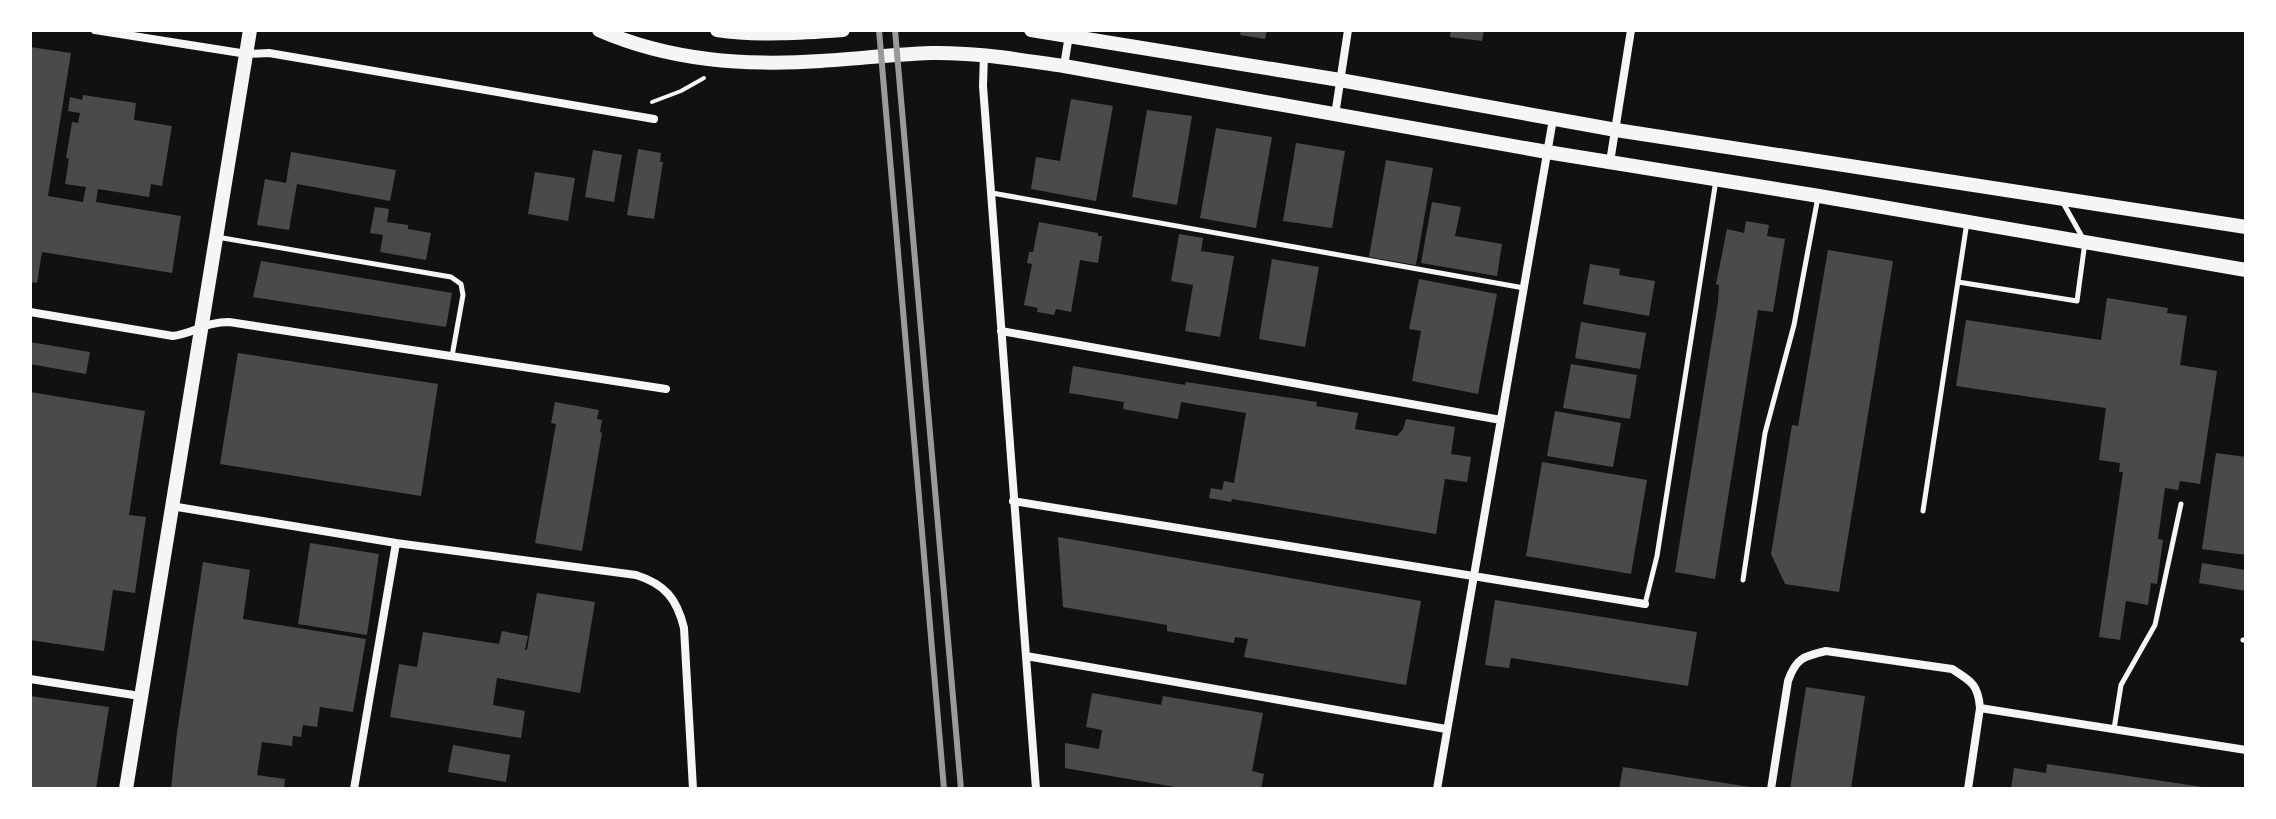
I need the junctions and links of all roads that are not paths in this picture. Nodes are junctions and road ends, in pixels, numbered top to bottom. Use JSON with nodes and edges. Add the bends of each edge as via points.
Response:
{"nodes":[{"id":1,"x":95,"y":30,"type":"edge"},
{"id":2,"x":250,"y":30,"type":"edge"},
{"id":3,"x":599,"y":30,"type":"edge"},
{"id":4,"x":717,"y":30,"type":"edge"},
{"id":5,"x":843,"y":30,"type":"edge"},
{"id":6,"x":1031,"y":30,"type":"edge"},
{"id":7,"x":1348,"y":30,"type":"edge"},
{"id":8,"x":1631,"y":30,"type":"edge"},
{"id":9,"x":1070,"y":32,"type":"edge"},
{"id":10,"x":247,"y":54,"type":"junction"},
{"id":11,"x":984,"y":54,"type":"junction"},
{"id":12,"x":1064,"y":66,"type":"junction"},
{"id":13,"x":1340,"y":80,"type":"junction"},
{"id":14,"x":1335,"y":115,"type":"junction"},
{"id":15,"x":654,"y":119,"type":"dead end"},
{"id":16,"x":1553,"y":119,"type":"junction"},
{"id":17,"x":1616,"y":130,"type":"junction"},
{"id":18,"x":1547,"y":152,"type":"junction"},
{"id":19,"x":1610,"y":162,"type":"junction"},
{"id":20,"x":1716,"y":179,"type":"junction"},
{"id":21,"x":992,"y":193,"type":"junction"},
{"id":22,"x":1819,"y":196,"type":"junction"},
{"id":23,"x":2060,"y":198,"type":"junction"},
{"id":24,"x":1968,"y":221,"type":"junction"},
{"id":25,"x":2246,"y":227,"type":"edge"},
{"id":26,"x":216,"y":236,"type":"junction"},
{"id":27,"x":2085,"y":242,"type":"junction"},
{"id":28,"x":2246,"y":270,"type":"edge"},
{"id":29,"x":1958,"y":282,"type":"junction"},
{"id":30,"x":1524,"y":288,"type":"junction"},
{"id":31,"x":30,"y":312,"type":"edge"},
{"id":32,"x":201,"y":326,"type":"junction"},
{"id":33,"x":1001,"y":331,"type":"junction"},
{"id":34,"x":452,"y":356,"type":"junction"},
{"id":35,"x":666,"y":389,"type":"dead end"},
{"id":36,"x":1501,"y":420,"type":"junction"},
{"id":37,"x":1013,"y":501,"type":"junction"},
{"id":38,"x":2181,"y":504,"type":"dead end"},
{"id":39,"x":171,"y":506,"type":"junction"},
{"id":40,"x":1923,"y":511,"type":"dead end"},
{"id":41,"x":396,"y":543,"type":"junction"},
{"id":42,"x":1473,"y":577,"type":"junction"},
{"id":43,"x":1743,"y":580,"type":"dead end"},
{"id":44,"x":1645,"y":604,"type":"joint"},
{"id":45,"x":1026,"y":656,"type":"junction"},
{"id":46,"x":30,"y":679,"type":"edge"},
{"id":47,"x":140,"y":696,"type":"junction"},
{"id":48,"x":1980,"y":708,"type":"junction"},
{"id":49,"x":1446,"y":729,"type":"junction"},
{"id":50,"x":2113,"y":729,"type":"junction"},
{"id":51,"x":2246,"y":750,"type":"edge"},
{"id":52,"x":126,"y":789,"type":"edge"},
{"id":53,"x":354,"y":789,"type":"edge"},
{"id":54,"x":693,"y":789,"type":"edge"},
{"id":55,"x":1036,"y":789,"type":"edge"},
{"id":56,"x":1437,"y":789,"type":"edge"},
{"id":57,"x":1771,"y":789,"type":"edge"},
{"id":58,"x":1968,"y":789,"type":"edge"}],
"edges":[{"from":1,"to":10,"type":"street"},
{"from":2,"to":10,"type":"main road"},
{"from":3,"to":11,"type":"main road","via":[[658,50],[722,62]]},
{"from":4,"to":5,"type":"main road"},
{"from":6,"to":9,"type":"main road"},
{"from":7,"to":13,"type":"street"},
{"from":8,"to":17,"type":"street"},
{"from":9,"to":12,"type":"street"},
{"from":9,"to":13,"type":"main road"},
{"from":10,"to":15,"type":"street","via":[[269,53]]},
{"from":10,"to":26,"type":"main road"},
{"from":11,"to":12,"type":"main road"},
{"from":11,"to":21,"type":"street"},
{"from":12,"to":14,"type":"main road"},
{"from":13,"to":14,"type":"street"},
{"from":13,"to":16,"type":"main road"},
{"from":14,"to":18,"type":"main road"},
{"from":16,"to":17,"type":"main road"},
{"from":16,"to":18,"type":"street"},
{"from":17,"to":19,"type":"street"},
{"from":17,"to":23,"type":"main road"},
{"from":18,"to":19,"type":"main road"},
{"from":18,"to":30,"type":"street"},
{"from":19,"to":20,"type":"main road"},
{"from":20,"to":22,"type":"main road"},
{"from":20,"to":44,"type":"lane"},
{"from":21,"to":30,"type":"lane"},
{"from":21,"to":33,"type":"street"},
{"from":22,"to":24,"type":"main road"},
{"from":22,"to":43,"type":"lane","via":[[1794,325],[1765,433]]},
{"from":23,"to":25,"type":"main road"},
{"from":23,"to":27,"type":"lane"},
{"from":24,"to":27,"type":"main road"},
{"from":24,"to":29,"type":"lane"},
{"from":26,"to":32,"type":"main road"},
{"from":26,"to":34,"type":"lane","via":[[451,277],[461,284],[463,295]]},
{"from":27,"to":28,"type":"main road"},
{"from":27,"to":29,"type":"lane","via":[[2077,301]]},
{"from":29,"to":40,"type":"lane"},
{"from":30,"to":36,"type":"street"},
{"from":31,"to":32,"type":"street","via":[[173,336]]},
{"from":32,"to":34,"type":"street","via":[[229,322]]},
{"from":32,"to":39,"type":"main road"},
{"from":33,"to":36,"type":"street"},
{"from":33,"to":37,"type":"street"},
{"from":34,"to":35,"type":"street"},
{"from":36,"to":42,"type":"street"},
{"from":37,"to":42,"type":"street"},
{"from":37,"to":45,"type":"street"},
{"from":38,"to":50,"type":"lane","via":[[2155,625],[2121,685]]},
{"from":39,"to":41,"type":"street"},
{"from":39,"to":47,"type":"main road"},
{"from":41,"to":53,"type":"street"},
{"from":41,"to":54,"type":"street","via":[[636,575],[669,594],[680,609],[684,628]]},
{"from":42,"to":44,"type":"street"},
{"from":42,"to":49,"type":"street"},
{"from":45,"to":49,"type":"street"},
{"from":45,"to":55,"type":"street"},
{"from":46,"to":47,"type":"street"},
{"from":47,"to":52,"type":"main road"},
{"from":48,"to":50,"type":"street"},
{"from":48,"to":57,"type":"street","via":[[1979,692],[1952,669],[1826,651],[1806,656],[1794,665],[1788,681]]},
{"from":48,"to":58,"type":"street"},
{"from":49,"to":56,"type":"street"},
{"from":50,"to":51,"type":"street"}]}
